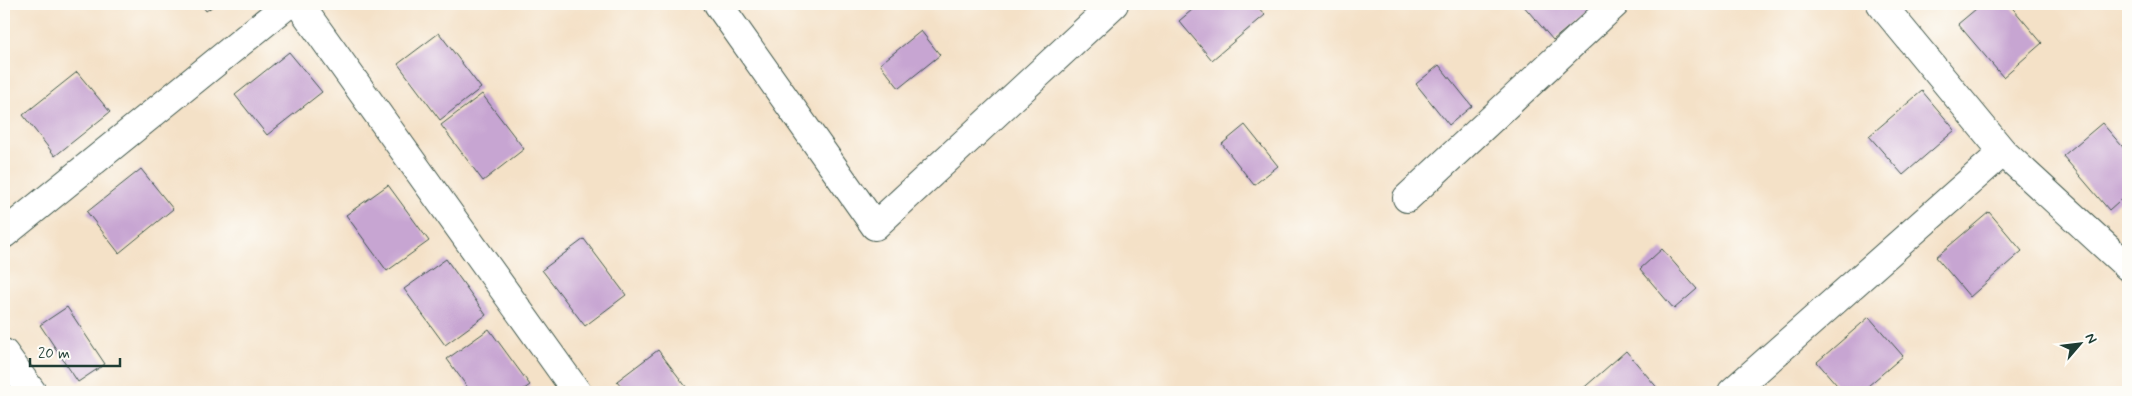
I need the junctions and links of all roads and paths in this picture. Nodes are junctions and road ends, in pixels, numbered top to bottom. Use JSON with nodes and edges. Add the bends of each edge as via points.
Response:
{"nodes":[{"id":1,"x":288,"y":4,"type":"edge"},
{"id":2,"x":299,"y":4,"type":"edge"},
{"id":3,"x":718,"y":4,"type":"edge"},
{"id":4,"x":1114,"y":4,"type":"edge"},
{"id":5,"x":1614,"y":4,"type":"edge"},
{"id":6,"x":1881,"y":4,"type":"edge"},
{"id":7,"x":2003,"y":152,"type":"junction"},
{"id":8,"x":1408,"y":198,"type":"dead end"},
{"id":9,"x":4,"y":234,"type":"edge"},
{"id":10,"x":2126,"y":261,"type":"edge"},
{"id":11,"x":4,"y":353,"type":"edge"},
{"id":12,"x":32,"y":392,"type":"edge"},
{"id":13,"x":577,"y":392,"type":"edge"},
{"id":14,"x":1732,"y":392,"type":"edge"}],
"edges":[{"from":1,"to":9,"type":"street"},
{"from":2,"to":13,"type":"street"},
{"from":3,"to":4,"type":"street","via":[[875,226]]},
{"from":5,"to":8,"type":"street"},
{"from":6,"to":7,"type":"street"},
{"from":7,"to":10,"type":"street"},
{"from":7,"to":14,"type":"street"},
{"from":11,"to":12,"type":"street"}]}
